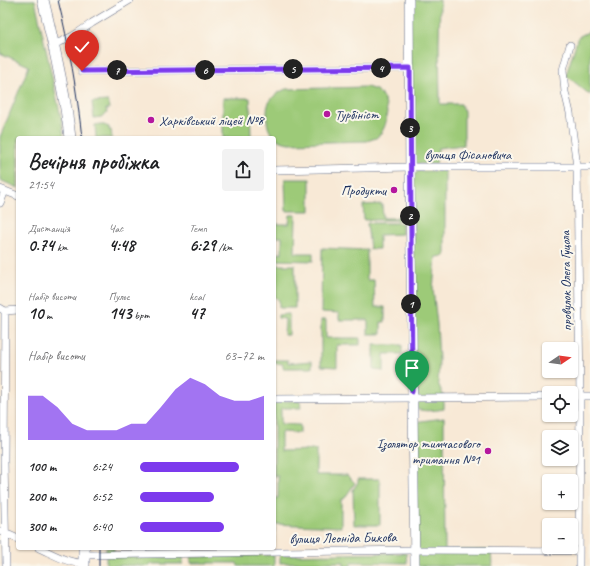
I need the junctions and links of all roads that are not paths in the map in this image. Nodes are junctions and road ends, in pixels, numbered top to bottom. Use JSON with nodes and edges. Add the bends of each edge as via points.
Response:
{"nodes":[{"id":1,"x":43,"y":0,"type":"edge"},
{"id":2,"x":130,"y":0,"type":"edge"},
{"id":3,"x":409,"y":0,"type":"edge"},
{"id":4,"x":54,"y":44,"type":"junction"},
{"id":5,"x":570,"y":45,"type":"dead end"},
{"id":6,"x":410,"y":68,"type":"junction"},
{"id":7,"x":82,"y":71,"type":"dead end"},
{"id":8,"x":70,"y":136,"type":"edge"},
{"id":9,"x":410,"y":167,"type":"junction"},
{"id":10,"x":577,"y":167,"type":"junction"},
{"id":11,"x":590,"y":167,"type":"edge"},
{"id":12,"x":276,"y":170,"type":"edge"},
{"id":13,"x":3,"y":190,"type":"edge"},
{"id":14,"x":16,"y":195,"type":"edge"},
{"id":15,"x":0,"y":203,"type":"edge"},
{"id":16,"x":3,"y":309,"type":"edge"},
{"id":17,"x":16,"y":310,"type":"edge"},
{"id":18,"x":580,"y":396,"type":"junction"},
{"id":19,"x":590,"y":396,"type":"edge"},
{"id":20,"x":412,"y":397,"type":"junction"},
{"id":21,"x":542,"y":397,"type":"edge"},
{"id":22,"x":276,"y":399,"type":"edge"},
{"id":23,"x":2,"y":459,"type":"edge"},
{"id":24,"x":3,"y":532,"type":"edge"},
{"id":25,"x":16,"y":538,"type":"edge"},
{"id":26,"x":44,"y":550,"type":"edge"},
{"id":27,"x":414,"y":550,"type":"junction"},
{"id":28,"x":542,"y":551,"type":"edge"},
{"id":29,"x":578,"y":551,"type":"joint"},
{"id":30,"x":84,"y":558,"type":"edge"},
{"id":31,"x":6,"y":566,"type":"edge"},
{"id":32,"x":415,"y":566,"type":"edge"},
{"id":33,"x":579,"y":566,"type":"edge"}],
"edges":[{"from":1,"to":4,"type":"main road"},
{"from":2,"to":4,"type":"street","via":[[77,34]]},
{"from":3,"to":6,"type":"street"},
{"from":4,"to":8,"type":"main road"},
{"from":5,"to":10,"type":"street","name":"провулок Олега Гуцола","via":[[563,70]]},
{"from":6,"to":7,"type":"street"},
{"from":6,"to":9,"type":"street"},
{"from":9,"to":10,"type":"street","name":"вулиця Фісановича"},
{"from":9,"to":12,"type":"street","name":"вулиця Фісановича"},
{"from":9,"to":20,"type":"street"},
{"from":10,"to":11,"type":"street","name":"вулиця Фісановича"},
{"from":10,"to":18,"type":"street","name":"провулок Олега Гуцола"},
{"from":13,"to":14,"type":"street"},
{"from":13,"to":15,"type":"street"},
{"from":16,"to":17,"type":"street"},
{"from":16,"to":23,"type":"street"},
{"from":18,"to":19,"type":"street"},
{"from":18,"to":29,"type":"street","name":"провулок Олега Гуцола"},
{"from":20,"to":21,"type":"street"},
{"from":20,"to":22,"type":"street"},
{"from":20,"to":27,"type":"street"},
{"from":23,"to":24,"type":"street"},
{"from":24,"to":25,"type":"street"},
{"from":24,"to":31,"type":"street"},
{"from":26,"to":30,"type":"street","name":"вулиця Леоніда Бикова","via":[[77,564]]},
{"from":27,"to":28,"type":"street","name":"вулиця Леоніда Бикова"},
{"from":27,"to":30,"type":"street","name":"вулиця Леоніда Бикова"},
{"from":27,"to":32,"type":"street"},
{"from":29,"to":33,"type":"street","name":"провулок Олега Гуцола"}]}
